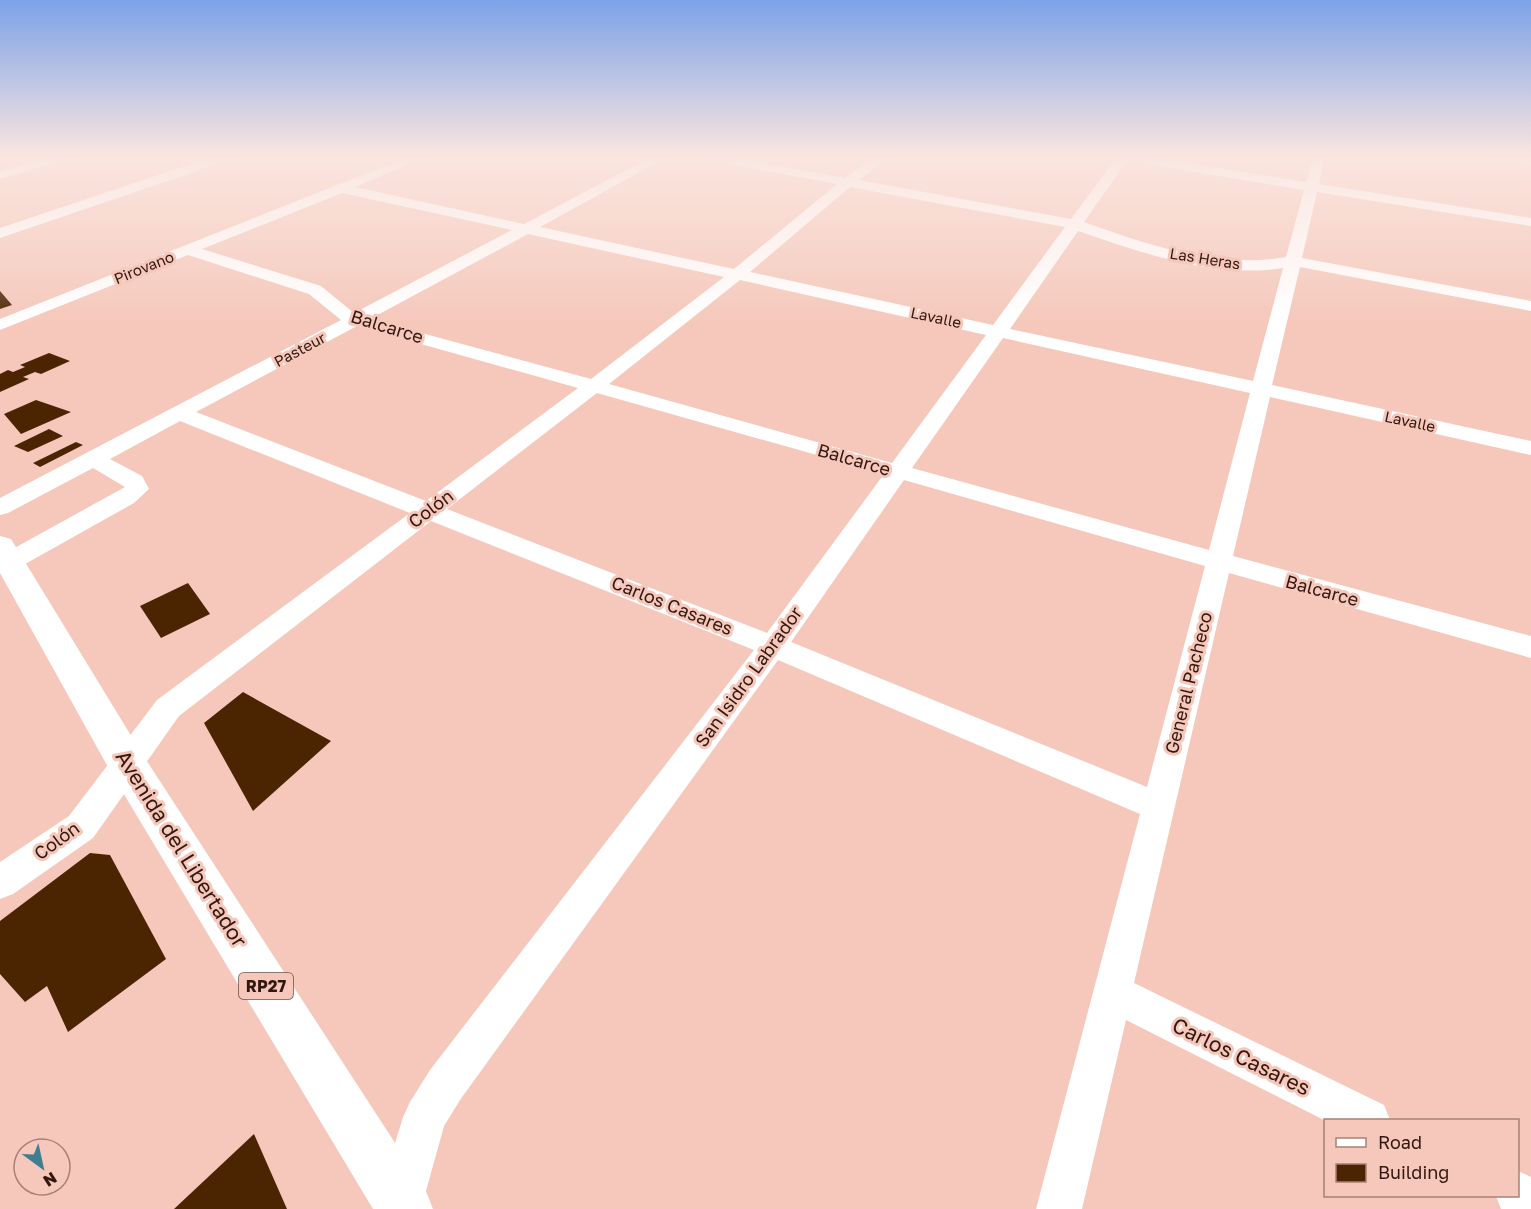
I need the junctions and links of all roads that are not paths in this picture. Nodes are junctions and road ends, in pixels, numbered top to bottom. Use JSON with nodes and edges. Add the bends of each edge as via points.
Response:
{"nodes":[{"id":1,"x":61,"y":212,"type":"edge"},
{"id":2,"x":280,"y":212,"type":"edge"},
{"id":3,"x":450,"y":212,"type":"edge"},
{"id":4,"x":556,"y":212,"type":"edge"},
{"id":5,"x":812,"y":212,"type":"edge"},
{"id":6,"x":1012,"y":212,"type":"edge"},
{"id":7,"x":1082,"y":212,"type":"edge"},
{"id":8,"x":1306,"y":212,"type":"edge"},
{"id":9,"x":1471,"y":212,"type":"edge"},
{"id":10,"x":1531,"y":222,"type":"edge"},
{"id":11,"x":1074,"y":224,"type":"junction"},
{"id":12,"x":525,"y":229,"type":"junction"},
{"id":13,"x":0,"y":233,"type":"edge"},
{"id":14,"x":188,"y":250,"type":"junction"},
{"id":15,"x":1294,"y":261,"type":"junction"},
{"id":16,"x":738,"y":274,"type":"junction"},
{"id":17,"x":1531,"y":306,"type":"edge"},
{"id":18,"x":355,"y":320,"type":"junction"},
{"id":19,"x":0,"y":325,"type":"edge"},
{"id":20,"x":998,"y":331,"type":"junction"},
{"id":21,"x":596,"y":385,"type":"junction"},
{"id":22,"x":1262,"y":389,"type":"junction"},
{"id":23,"x":181,"y":414,"type":"junction"},
{"id":24,"x":1531,"y":448,"type":"edge"},
{"id":25,"x":93,"y":459,"type":"junction"},
{"id":26,"x":898,"y":473,"type":"junction"},
{"id":27,"x":0,"y":508,"type":"edge"},
{"id":28,"x":429,"y":510,"type":"junction"},
{"id":29,"x":2,"y":551,"type":"edge"},
{"id":30,"x":1219,"y":563,"type":"junction"},
{"id":31,"x":773,"y":646,"type":"junction"},
{"id":32,"x":1531,"y":647,"type":"edge"},
{"id":33,"x":127,"y":764,"type":"junction"},
{"id":34,"x":1159,"y":807,"type":"junction"},
{"id":35,"x":0,"y":882,"type":"edge"},
{"id":36,"x":1113,"y":993,"type":"junction"},
{"id":37,"x":1367,"y":1119,"type":"edge"},
{"id":38,"x":401,"y":1207,"type":"edge"},
{"id":39,"x":1059,"y":1209,"type":"edge"}],
"edges":[{"from":1,"to":13,"type":"street"},
{"from":2,"to":14,"type":"street","name":"Pirovano"},
{"from":3,"to":12,"type":"street","name":"Lavalle"},
{"from":4,"to":12,"type":"street","name":"Pasteur"},
{"from":5,"to":16,"type":"street","name":"Colón"},
{"from":6,"to":11,"type":"street","name":"Las Heras"},
{"from":7,"to":11,"type":"street","name":"San Isidro Labrador"},
{"from":8,"to":15,"type":"street","name":"General Pacheco"},
{"from":9,"to":10,"type":"street"},
{"from":11,"to":15,"type":"street","name":"Las Heras","via":[[1151,250],[1215,262],[1268,266]]},
{"from":11,"to":20,"type":"street","name":"San Isidro Labrador"},
{"from":12,"to":16,"type":"street","name":"Lavalle"},
{"from":12,"to":18,"type":"street","name":"Pasteur"},
{"from":14,"to":18,"type":"street","name":"Balcarce","via":[[315,290]]},
{"from":14,"to":19,"type":"street","name":"Pirovano"},
{"from":15,"to":17,"type":"street","name":"Las Heras"},
{"from":15,"to":22,"type":"street","name":"General Pacheco"},
{"from":16,"to":20,"type":"street","name":"Lavalle"},
{"from":16,"to":21,"type":"street","name":"Colón"},
{"from":18,"to":21,"type":"street","name":"Balcarce"},
{"from":18,"to":23,"type":"street","name":"Pasteur"},
{"from":20,"to":22,"type":"street","name":"Lavalle"},
{"from":20,"to":26,"type":"street","name":"San Isidro Labrador"},
{"from":21,"to":26,"type":"street","name":"Balcarce"},
{"from":21,"to":28,"type":"street","name":"Colón"},
{"from":22,"to":24,"type":"street","name":"Lavalle"},
{"from":22,"to":30,"type":"street","name":"General Pacheco"},
{"from":23,"to":25,"type":"street","name":"Pasteur"},
{"from":23,"to":28,"type":"street","name":"Carlos Casares"},
{"from":25,"to":27,"type":"street","name":"Pasteur"},
{"from":25,"to":29,"type":"street","via":[[134,482],[137,489],[126,498]]},
{"from":26,"to":30,"type":"street","name":"Balcarce"},
{"from":26,"to":31,"type":"street","name":"San Isidro Labrador"},
{"from":28,"to":31,"type":"street","name":"Carlos Casares"},
{"from":28,"to":33,"type":"street","name":"Colón","via":[[168,708]]},
{"from":29,"to":33,"type":"main road","name":"Avenida del Libertador","number":"RP27"},
{"from":30,"to":32,"type":"street","name":"Balcarce"},
{"from":30,"to":34,"type":"street","name":"General Pacheco"},
{"from":31,"to":34,"type":"street","name":"Carlos Casares"},
{"from":31,"to":38,"type":"street","name":"San Isidro Labrador","via":[[445,1085],[425,1117]]},
{"from":33,"to":35,"type":"street","name":"Colón","via":[[81,826]]},
{"from":33,"to":38,"type":"main road","name":"Avenida del Libertador","number":"RP27"},
{"from":34,"to":36,"type":"street","name":"General Pacheco"},
{"from":36,"to":37,"type":"street","name":"Carlos Casares"},
{"from":36,"to":39,"type":"street","name":"General Pacheco"}]}
